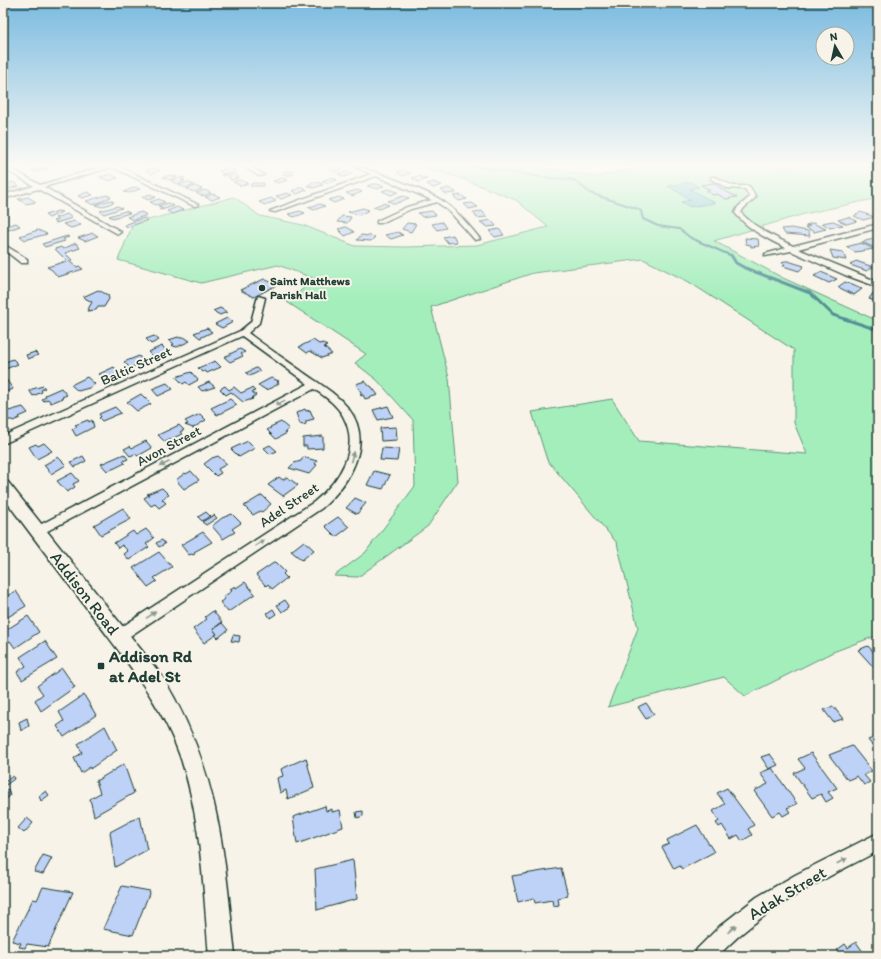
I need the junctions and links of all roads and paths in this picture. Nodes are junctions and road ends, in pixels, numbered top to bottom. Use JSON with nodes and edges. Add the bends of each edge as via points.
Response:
{"nodes":[{"id":1,"x":82,"y":211,"type":"edge"},
{"id":2,"x":403,"y":211,"type":"edge"},
{"id":3,"x":452,"y":211,"type":"edge"},
{"id":4,"x":739,"y":211,"type":"edge"},
{"id":5,"x":379,"y":222,"type":"dead end"},
{"id":6,"x":878,"y":226,"type":"edge"},
{"id":7,"x":118,"y":232,"type":"dead end"},
{"id":8,"x":477,"y":239,"type":"dead end"},
{"id":9,"x":3,"y":246,"type":"edge"},
{"id":10,"x":792,"y":248,"type":"junction"},
{"id":11,"x":767,"y":255,"type":"dead end"},
{"id":12,"x":24,"y":261,"type":"dead end"},
{"id":13,"x":878,"y":285,"type":"edge"},
{"id":14,"x":261,"y":298,"type":"dead end"},
{"id":15,"x":243,"y":333,"type":"junction"},
{"id":16,"x":314,"y":384,"type":"junction"},
{"id":17,"x":3,"y":440,"type":"edge"},
{"id":18,"x":3,"y":486,"type":"edge"},
{"id":19,"x":38,"y":531,"type":"junction"},
{"id":20,"x":119,"y":636,"type":"junction"},
{"id":21,"x":878,"y":842,"type":"edge"},
{"id":22,"x":222,"y":956,"type":"edge"},
{"id":23,"x":704,"y":956,"type":"edge"}],
"edges":[{"from":1,"to":7,"type":"street"},
{"from":2,"to":5,"type":"street"},
{"from":3,"to":8,"type":"street"},
{"from":4,"to":10,"type":"street","via":[[738,215],[753,227]]},
{"from":6,"to":10,"type":"street"},
{"from":9,"to":12,"type":"street"},
{"from":10,"to":11,"type":"street"},
{"from":10,"to":13,"type":"street","via":[[833,268]]},
{"from":14,"to":15,"type":"street","name":"Baltic Street","via":[[255,323]]},
{"from":15,"to":16,"type":"street","name":"Adel Street"},
{"from":15,"to":17,"type":"street","name":"Baltic Street"},
{"from":16,"to":19,"type":"street","name":"Avon Street","one_way":true},
{"from":20,"to":16,"type":"street","name":"Adel Street","one_way":true,"via":[[318,505],[336,490],[346,475],[352,459],[354,430],[348,415]]},
{"from":18,"to":19,"type":"main road","name":"Addison Road"},
{"from":19,"to":20,"type":"main road","name":"Addison Road"},
{"from":20,"to":22,"type":"main road","name":"Addison Road","via":[[155,683],[172,711],[199,783],[209,830]]},
{"from":23,"to":21,"type":"street","name":"Adak Street","one_way":true,"via":[[756,909]]}]}
